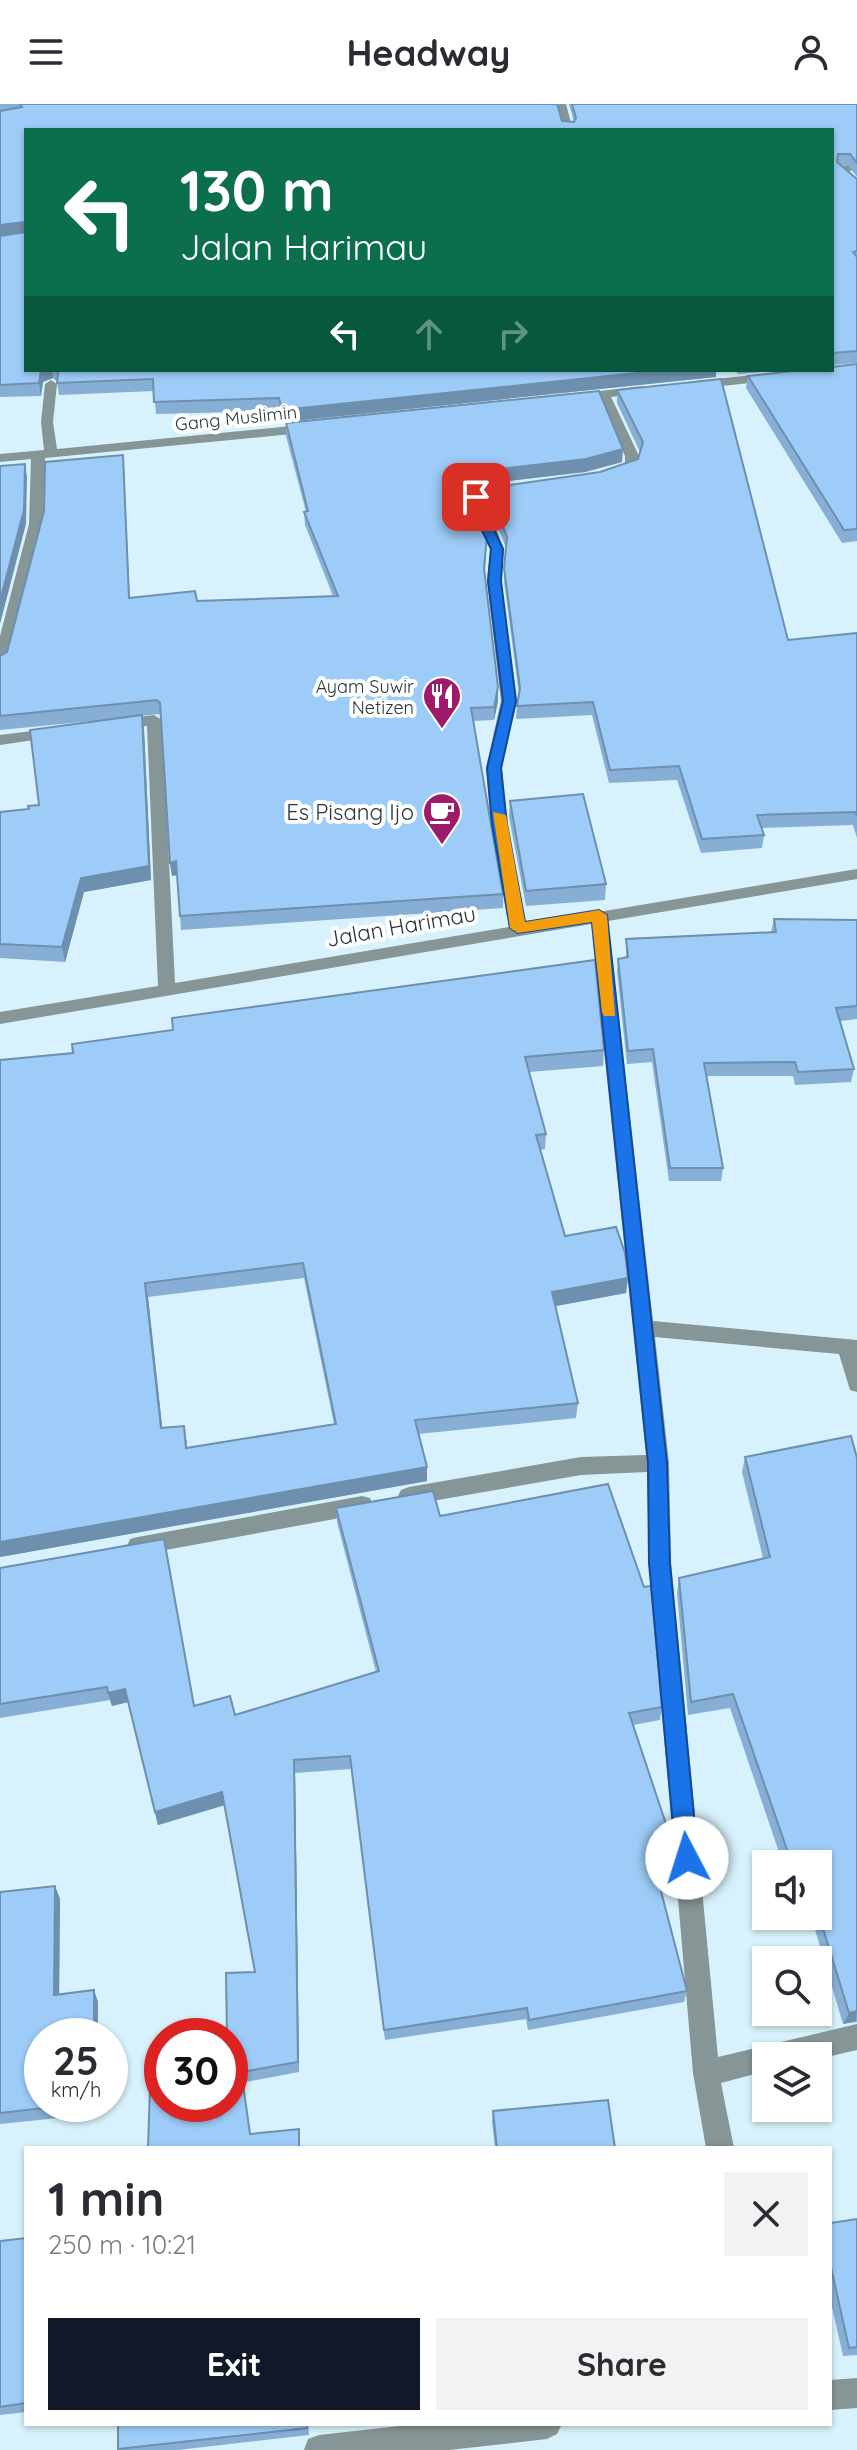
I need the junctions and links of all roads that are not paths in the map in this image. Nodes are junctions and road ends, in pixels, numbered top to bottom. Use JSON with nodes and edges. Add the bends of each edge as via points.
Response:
{"nodes":[{"id":1,"x":561,"y":104,"type":"edge"},
{"id":2,"x":567,"y":128,"type":"edge"},
{"id":3,"x":857,"y":167,"type":"edge"},
{"id":4,"x":837,"y":169,"type":"edge"},
{"id":5,"x":849,"y":179,"type":"edge"},
{"id":6,"x":794,"y":375,"type":"edge"},
{"id":7,"x":51,"y":384,"type":"dead end"},
{"id":8,"x":683,"y":386,"type":"edge"},
{"id":9,"x":651,"y":390,"type":"edge"},
{"id":10,"x":603,"y":394,"type":"junction"},
{"id":11,"x":560,"y":400,"type":"edge"},
{"id":12,"x":322,"y":427,"type":"edge"},
{"id":13,"x":44,"y":456,"type":"junction"},
{"id":14,"x":0,"y":458,"type":"edge"},
{"id":15,"x":601,"y":479,"type":"edge"},
{"id":16,"x":535,"y":485,"type":"edge"},
{"id":17,"x":0,"y":665,"type":"edge"},
{"id":18,"x":108,"y":726,"type":"edge"},
{"id":19,"x":77,"y":730,"type":"edge"},
{"id":20,"x":0,"y":740,"type":"edge"},
{"id":21,"x":857,"y":874,"type":"edge"},
{"id":22,"x":599,"y":915,"type":"junction"},
{"id":23,"x":518,"y":928,"type":"junction"},
{"id":24,"x":167,"y":989,"type":"junction"},
{"id":25,"x":0,"y":1018,"type":"edge"},
{"id":26,"x":644,"y":1328,"type":"junction"},
{"id":27,"x":853,"y":1348,"type":"edge"},
{"id":28,"x":857,"y":1384,"type":"edge"},
{"id":29,"x":658,"y":1463,"type":"junction"},
{"id":30,"x":110,"y":1551,"type":"edge"},
{"id":31,"x":857,"y":2037,"type":"edge"},
{"id":32,"x":832,"y":2043,"type":"edge"},
{"id":33,"x":752,"y":2062,"type":"edge"},
{"id":34,"x":706,"y":2073,"type":"junction"},
{"id":35,"x":720,"y":2146,"type":"edge"},
{"id":36,"x":857,"y":2393,"type":"edge"},
{"id":37,"x":832,"y":2395,"type":"edge"},
{"id":38,"x":529,"y":2426,"type":"edge"},
{"id":39,"x":319,"y":2450,"type":"edge"}],
"edges":[{"from":1,"to":2,"type":"street"},
{"from":3,"to":4,"type":"street"},
{"from":4,"to":5,"type":"street"},
{"from":6,"to":8,"type":"street"},
{"from":7,"to":13,"type":"street"},
{"from":9,"to":10,"type":"street"},
{"from":10,"to":11,"type":"street"},
{"from":10,"to":15,"type":"street","via":[[632,456],[631,466]]},
{"from":12,"to":13,"type":"street","name":"Gang Muslimin"},
{"from":13,"to":14,"type":"street","name":"Gang Muslimin"},
{"from":13,"to":17,"type":"street","via":[[36,524]]},
{"from":16,"to":23,"type":"street","via":[[476,497],[497,549],[494,581],[509,701],[494,768]]},
{"from":18,"to":24,"type":"street","via":[[154,720]]},
{"from":19,"to":20,"type":"street"},
{"from":21,"to":22,"type":"street","name":"Jalan Harimau"},
{"from":22,"to":23,"type":"street","name":"Jalan Harimau"},
{"from":22,"to":26,"type":"street"},
{"from":23,"to":24,"type":"street","name":"Jalan Harimau"},
{"from":24,"to":25,"type":"street","name":"Jalan Harimau"},
{"from":26,"to":27,"type":"street"},
{"from":26,"to":29,"type":"street"},
{"from":27,"to":28,"type":"street"},
{"from":29,"to":30,"type":"street","via":[[581,1466]]},
{"from":29,"to":34,"type":"street","via":[[660,1563]]},
{"from":31,"to":32,"type":"street"},
{"from":33,"to":34,"type":"street"},
{"from":34,"to":35,"type":"street"},
{"from":36,"to":37,"type":"street"},
{"from":38,"to":39,"type":"street"}]}
